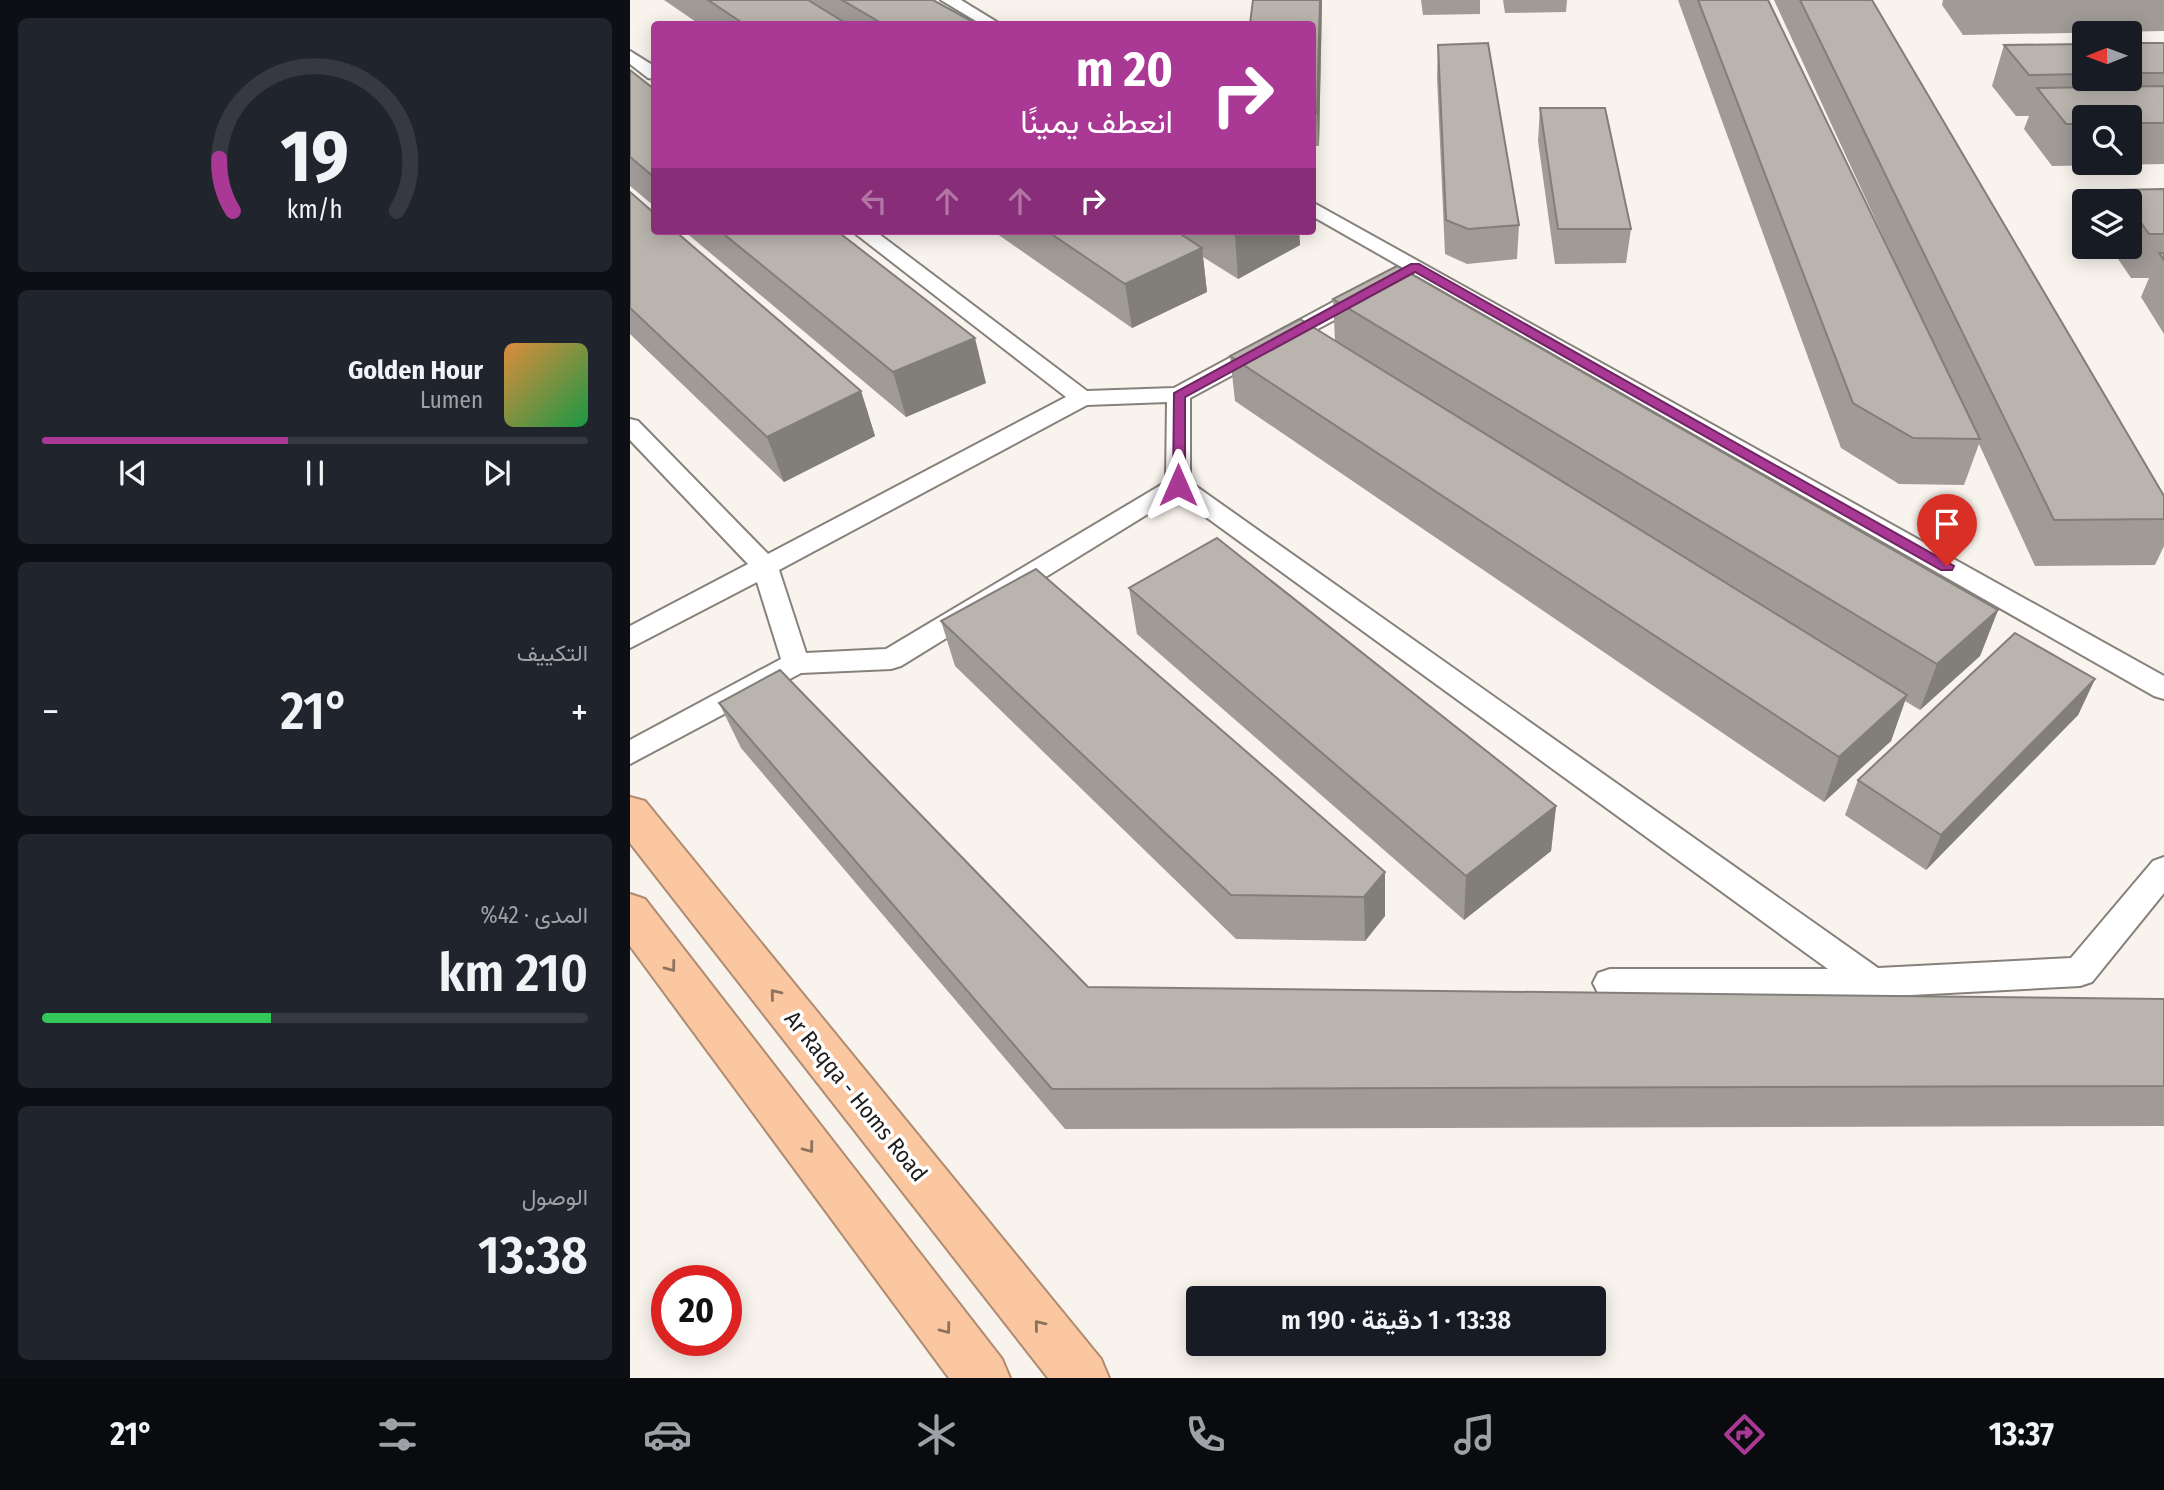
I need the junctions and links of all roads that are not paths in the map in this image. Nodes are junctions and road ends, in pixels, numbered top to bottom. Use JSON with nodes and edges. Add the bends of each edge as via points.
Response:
{"nodes":[{"id":1,"x":949,"y":0,"type":"edge"},
{"id":2,"x":987,"y":21,"type":"edge"},
{"id":3,"x":630,"y":56,"type":"edge"},
{"id":4,"x":651,"y":72,"type":"edge"},
{"id":5,"x":1316,"y":210,"type":"edge"},
{"id":6,"x":867,"y":235,"type":"edge"},
{"id":7,"x":1415,"y":267,"type":"junction"},
{"id":8,"x":1179,"y":395,"type":"junction"},
{"id":9,"x":1082,"y":398,"type":"junction"},
{"id":10,"x":630,"y":426,"type":"edge"},
{"id":11,"x":1178,"y":485,"type":"junction"},
{"id":12,"x":765,"y":567,"type":"junction"},
{"id":13,"x":630,"y":638,"type":"edge"},
{"id":14,"x":796,"y":663,"type":"junction"},
{"id":15,"x":2164,"y":689,"type":"edge"},
{"id":16,"x":630,"y":753,"type":"edge"},
{"id":17,"x":630,"y":813,"type":"edge"},
{"id":18,"x":2164,"y":870,"type":"edge"},
{"id":19,"x":630,"y":912,"type":"edge"},
{"id":20,"x":1610,"y":983,"type":"dead end"},
{"id":21,"x":1874,"y":983,"type":"junction"},
{"id":22,"x":983,"y":1378,"type":"edge"},
{"id":23,"x":1082,"y":1378,"type":"edge"}],
"edges":[{"from":1,"to":2,"type":"lane"},
{"from":3,"to":4,"type":"lane"},
{"from":5,"to":7,"type":"lane"},
{"from":6,"to":9,"type":"lane"},
{"from":7,"to":8,"type":"lane"},
{"from":7,"to":15,"type":"lane"},
{"from":8,"to":9,"type":"lane"},
{"from":8,"to":11,"type":"lane"},
{"from":9,"to":12,"type":"lane"},
{"from":10,"to":12,"type":"lane"},
{"from":11,"to":14,"type":"lane","via":[[891,659]]},
{"from":11,"to":21,"type":"lane"},
{"from":12,"to":13,"type":"lane"},
{"from":12,"to":14,"type":"lane"},
{"from":14,"to":16,"type":"lane"},
{"from":23,"to":17,"type":"highway","name":"Ar Raqqa - Homs Road","one_way":true},
{"from":18,"to":21,"type":"lane","via":[[2080,972]]},
{"from":19,"to":22,"type":"highway","one_way":true},
{"from":20,"to":21,"type":"lane"}]}
